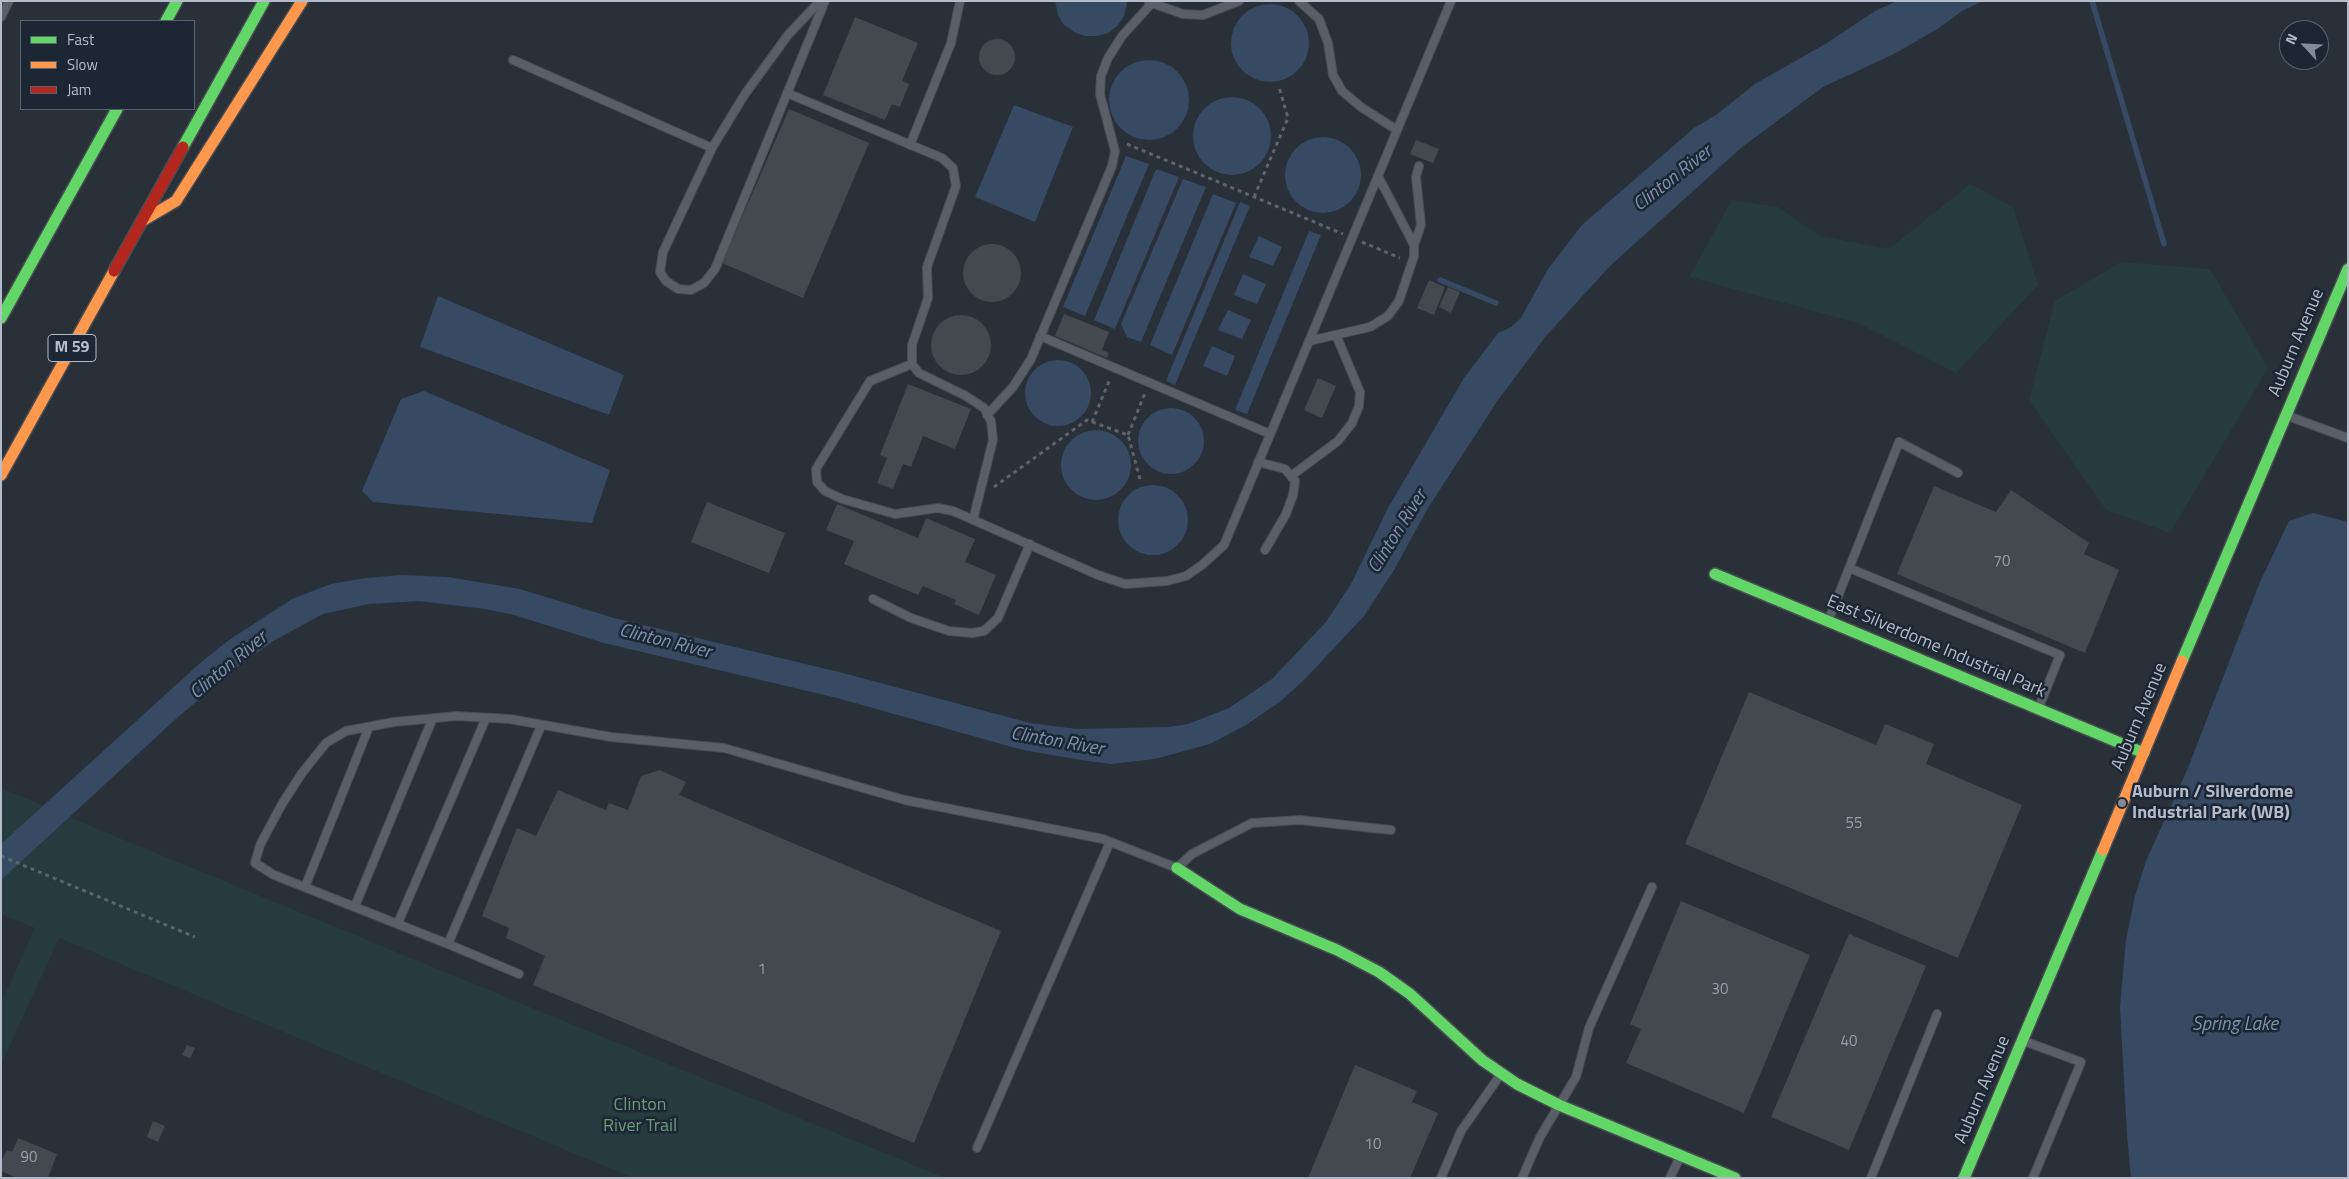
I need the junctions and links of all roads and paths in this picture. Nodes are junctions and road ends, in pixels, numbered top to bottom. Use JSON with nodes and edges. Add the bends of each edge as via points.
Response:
{"nodes":[{"id":1,"x":9,"y":1,"type":"edge"},
{"id":2,"x":166,"y":1,"type":"edge"},
{"id":3,"x":177,"y":1,"type":"edge"},
{"id":4,"x":264,"y":1,"type":"edge"},
{"id":5,"x":302,"y":1,"type":"edge"},
{"id":6,"x":820,"y":1,"type":"edge"},
{"id":7,"x":825,"y":1,"type":"edge"},
{"id":8,"x":960,"y":1,"type":"edge"},
{"id":9,"x":1239,"y":1,"type":"edge"},
{"id":10,"x":1299,"y":1,"type":"edge"},
{"id":11,"x":1451,"y":1,"type":"edge"},
{"id":12,"x":1150,"y":3,"type":"edge"},
{"id":13,"x":1,"y":17,"type":"edge"},
{"id":14,"x":157,"y":20,"type":"edge"},
{"id":15,"x":167,"y":20,"type":"edge"},
{"id":16,"x":513,"y":60,"type":"dead end"},
{"id":17,"x":1279,"y":88,"type":"dead end"},
{"id":18,"x":787,"y":93,"type":"junction"},
{"id":19,"x":116,"y":110,"type":"edge"},
{"id":20,"x":1397,"y":130,"type":"junction"},
{"id":21,"x":1110,"y":138,"type":"junction"},
{"id":22,"x":910,"y":145,"type":"junction"},
{"id":23,"x":712,"y":148,"type":"junction"},
{"id":24,"x":1419,"y":166,"type":"dead end"},
{"id":25,"x":1378,"y":176,"type":"junction"},
{"id":26,"x":1254,"y":197,"type":"junction"},
{"id":27,"x":142,"y":221,"type":"junction"},
{"id":28,"x":1352,"y":238,"type":"junction"},
{"id":29,"x":1414,"y":245,"type":"junction"},
{"id":30,"x":1412,"y":262,"type":"junction"},
{"id":31,"x":2348,"y":269,"type":"edge"},
{"id":32,"x":1,"y":318,"type":"edge"},
{"id":33,"x":1336,"y":335,"type":"junction"},
{"id":34,"x":1040,"y":336,"type":"junction"},
{"id":35,"x":1309,"y":341,"type":"junction"},
{"id":36,"x":912,"y":364,"type":"junction"},
{"id":37,"x":1114,"y":368,"type":"junction"},
{"id":38,"x":1149,"y":383,"type":"junction"},
{"id":39,"x":987,"y":415,"type":"junction"},
{"id":40,"x":2286,"y":415,"type":"junction"},
{"id":41,"x":1092,"y":422,"type":"junction"},
{"id":42,"x":1270,"y":434,"type":"junction"},
{"id":43,"x":1128,"y":435,"type":"junction"},
{"id":44,"x":2348,"y":438,"type":"edge"},
{"id":45,"x":1258,"y":462,"type":"junction"},
{"id":46,"x":1958,"y":473,"type":"dead end"},
{"id":47,"x":1,"y":475,"type":"edge"},
{"id":48,"x":1290,"y":476,"type":"junction"},
{"id":49,"x":1140,"y":483,"type":"dead end"},
{"id":50,"x":980,"y":498,"type":"junction"},
{"id":51,"x":973,"y":520,"type":"junction"},
{"id":52,"x":1030,"y":544,"type":"junction"},
{"id":53,"x":1265,"y":550,"type":"dead end"},
{"id":54,"x":1849,"y":568,"type":"junction"},
{"id":55,"x":1716,"y":574,"type":"dead end"},
{"id":56,"x":873,"y":599,"type":"dead end"},
{"id":57,"x":1828,"y":621,"type":"junction"},
{"id":58,"x":2038,"y":708,"type":"junction"},
{"id":59,"x":486,"y":718,"type":"junction"},
{"id":60,"x":432,"y":720,"type":"junction"},
{"id":61,"x":541,"y":726,"type":"junction"},
{"id":62,"x":369,"y":727,"type":"junction"},
{"id":63,"x":2144,"y":753,"type":"junction"},
{"id":64,"x":1391,"y":830,"type":"dead end"},
{"id":65,"x":1110,"y":842,"type":"junction"},
{"id":66,"x":1,"y":856,"type":"edge"},
{"id":67,"x":1177,"y":868,"type":"junction"},
{"id":68,"x":1652,"y":886,"type":"dead end"},
{"id":69,"x":306,"y":887,"type":"junction"},
{"id":70,"x":356,"y":906,"type":"junction"},
{"id":71,"x":398,"y":923,"type":"junction"},
{"id":72,"x":195,"y":937,"type":"dead end"},
{"id":73,"x":448,"y":944,"type":"junction"},
{"id":74,"x":519,"y":974,"type":"dead end"},
{"id":75,"x":1937,"y":1014,"type":"dead end"},
{"id":76,"x":2022,"y":1041,"type":"junction"},
{"id":77,"x":1501,"y":1074,"type":"junction"},
{"id":78,"x":1559,"y":1105,"type":"junction"},
{"id":79,"x":977,"y":1148,"type":"dead end"},
{"id":80,"x":1680,"y":1155,"type":"junction"},
{"id":81,"x":1441,"y":1178,"type":"edge"},
{"id":82,"x":1522,"y":1178,"type":"edge"},
{"id":83,"x":1670,"y":1178,"type":"edge"},
{"id":84,"x":1735,"y":1178,"type":"edge"},
{"id":85,"x":1871,"y":1178,"type":"edge"},
{"id":86,"x":1964,"y":1178,"type":"edge"},
{"id":87,"x":2033,"y":1178,"type":"edge"}],
"edges":[{"from":1,"to":13,"type":"lane"},
{"from":2,"to":14,"type":"main road"},
{"from":3,"to":15,"type":"main road"},
{"from":4,"to":27,"type":"main road","number":"M 59"},
{"from":5,"to":27,"type":"main road","via":[[176,201]]},
{"from":6,"to":23,"type":"lane","via":[[788,34]]},
{"from":7,"to":18,"type":"lane"},
{"from":8,"to":22,"type":"lane","via":[[951,43]]},
{"from":9,"to":12,"type":"lane","via":[[1203,15],[1183,14]]},
{"from":10,"to":20,"type":"lane","via":[[1319,19],[1342,91],[1361,108]]},
{"from":11,"to":20,"type":"lane"},
{"from":12,"to":21,"type":"lane","via":[[1122,36],[1101,76],[1100,94]]},
{"from":16,"to":23,"type":"lane"},
{"from":17,"to":26,"type":"path","via":[[1288,118]]},
{"from":18,"to":22,"type":"lane"},
{"from":18,"to":23,"type":"lane","via":[[715,269],[704,283],[691,290],[678,288],[666,281],[660,272],[663,252]]},
{"from":19,"to":32,"type":"main road"},
{"from":20,"to":25,"type":"lane"},
{"from":21,"to":26,"type":"path"},
{"from":21,"to":34,"type":"lane","via":[[1115,151],[1112,166]]},
{"from":22,"to":36,"type":"lane","via":[[942,158],[953,168],[956,186],[927,266],[928,298],[912,345]]},
{"from":24,"to":29,"type":"lane","via":[[1416,177],[1422,225]]},
{"from":25,"to":28,"type":"lane"},
{"from":25,"to":29,"type":"lane"},
{"from":26,"to":28,"type":"path"},
{"from":27,"to":47,"type":"main road","number":"M 59"},
{"from":28,"to":30,"type":"path"},
{"from":28,"to":35,"type":"lane"},
{"from":29,"to":30,"type":"lane"},
{"from":30,"to":33,"type":"lane","via":[[1399,301],[1388,316],[1370,327]]},
{"from":31,"to":40,"type":"main road","name":"Auburn Avenue"},
{"from":33,"to":35,"type":"lane"},
{"from":33,"to":48,"type":"lane","via":[[1360,392],[1359,406],[1352,423],[1338,441]]},
{"from":34,"to":37,"type":"lane"},
{"from":34,"to":39,"type":"lane","via":[[1031,359],[1013,387]]},
{"from":35,"to":42,"type":"lane"},
{"from":36,"to":39,"type":"lane","via":[[919,373],[984,408]]},
{"from":36,"to":51,"type":"lane","via":[[870,381],[816,469],[817,482],[825,491],[842,499],[895,514],[938,508]]},
{"from":37,"to":38,"type":"lane"},
{"from":37,"to":41,"type":"path"},
{"from":38,"to":42,"type":"lane"},
{"from":38,"to":43,"type":"path"},
{"from":39,"to":50,"type":"lane","via":[[993,440]]},
{"from":40,"to":44,"type":"lane"},
{"from":40,"to":63,"type":"main road","name":"Auburn Avenue"},
{"from":41,"to":43,"type":"path"},
{"from":41,"to":50,"type":"path","via":[[1088,420]]},
{"from":42,"to":45,"type":"lane"},
{"from":43,"to":49,"type":"path"},
{"from":45,"to":48,"type":"lane","via":[[1285,469]]},
{"from":45,"to":52,"type":"lane","via":[[1224,545],[1186,576],[1148,584],[1125,584]]},
{"from":46,"to":54,"type":"lane","via":[[1900,442]]},
{"from":48,"to":53,"type":"lane","via":[[1295,481],[1293,495]]},
{"from":50,"to":51,"type":"lane"},
{"from":51,"to":52,"type":"lane"},
{"from":52,"to":56,"type":"lane","via":[[998,618],[984,631],[949,631],[911,618]]},
{"from":54,"to":57,"type":"lane"},
{"from":54,"to":58,"type":"lane","via":[[2060,655]]},
{"from":55,"to":57,"type":"main road","name":"East Silverdome Industrial Park"},
{"from":57,"to":58,"type":"main road","name":"East Silverdome Industrial Park"},
{"from":58,"to":63,"type":"main road","name":"East Silverdome Industrial Park"},
{"from":59,"to":60,"type":"lane","via":[[456,716]]},
{"from":59,"to":61,"type":"lane"},
{"from":59,"to":71,"type":"lane"},
{"from":60,"to":62,"type":"lane"},
{"from":60,"to":70,"type":"lane"},
{"from":61,"to":65,"type":"lane","via":[[724,748],[905,800]]},
{"from":61,"to":73,"type":"lane"},
{"from":62,"to":69,"type":"lane"},
{"from":62,"to":69,"type":"lane","via":[[346,731],[326,743],[302,773],[260,845],[254,863],[274,875]]},
{"from":63,"to":76,"type":"main road","name":"Auburn Avenue"},
{"from":64,"to":67,"type":"lane","via":[[1300,820],[1252,823],[1192,854]]},
{"from":65,"to":67,"type":"lane"},
{"from":65,"to":79,"type":"lane"},
{"from":66,"to":72,"type":"path"},
{"from":67,"to":77,"type":"main road","via":[[1240,909],[1337,950],[1386,977]]},
{"from":68,"to":78,"type":"lane","via":[[1589,1028],[1576,1077]]},
{"from":69,"to":70,"type":"lane"},
{"from":70,"to":71,"type":"lane"},
{"from":71,"to":73,"type":"lane"},
{"from":73,"to":74,"type":"lane"},
{"from":75,"to":85,"type":"lane"},
{"from":76,"to":86,"type":"main road","name":"Auburn Avenue"},
{"from":76,"to":87,"type":"lane","via":[[2081,1062]]},
{"from":77,"to":78,"type":"main road"},
{"from":77,"to":81,"type":"lane","via":[[1461,1131]]},
{"from":78,"to":80,"type":"main road"},
{"from":78,"to":82,"type":"lane"},
{"from":80,"to":83,"type":"lane"},
{"from":80,"to":84,"type":"main road"}]}
